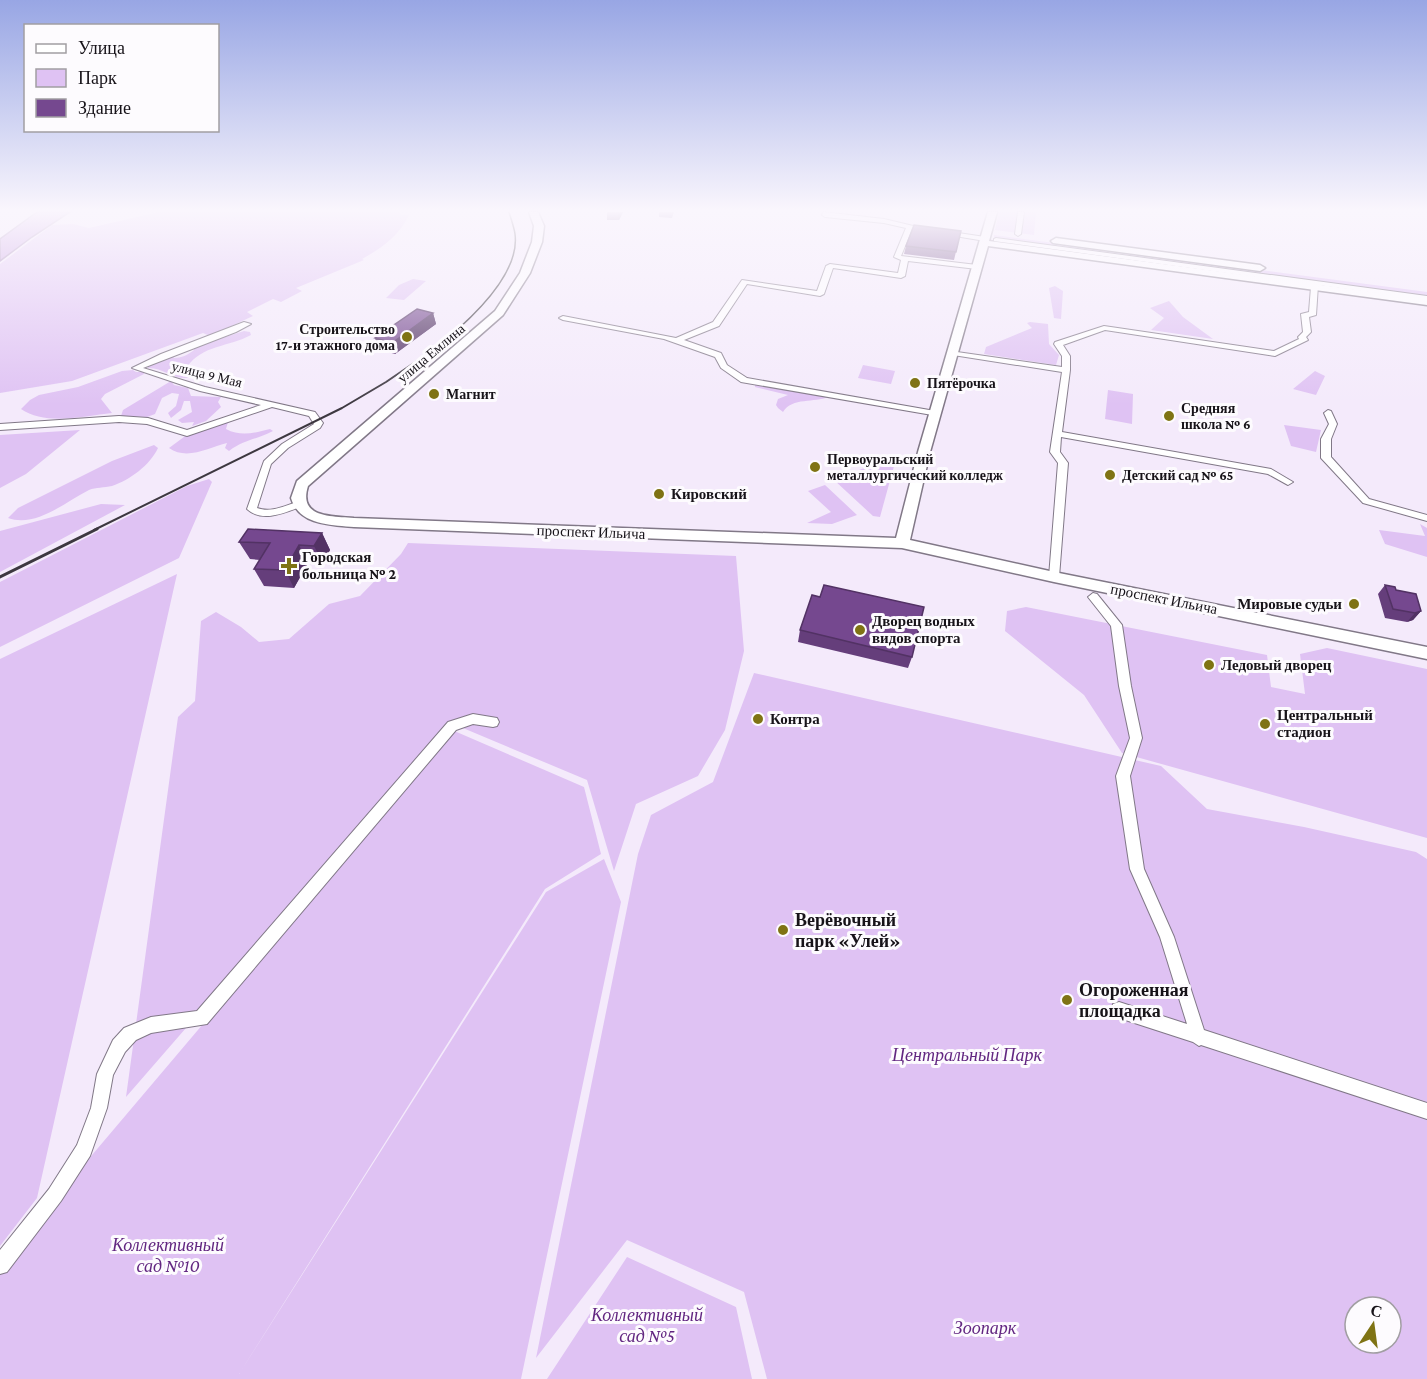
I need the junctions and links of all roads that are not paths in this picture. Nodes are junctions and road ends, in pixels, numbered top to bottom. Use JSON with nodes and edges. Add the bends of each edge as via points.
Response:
{"nodes":[{"id":1,"x":523,"y":276,"type":"edge"},
{"id":2,"x":826,"y":276,"type":"edge"},
{"id":3,"x":974,"y":276,"type":"edge"},
{"id":4,"x":1244,"y":276,"type":"edge"},
{"id":5,"x":1257,"y":276,"type":"edge"},
{"id":6,"x":1311,"y":276,"type":"edge"},
{"id":7,"x":1315,"y":287,"type":"junction"},
{"id":8,"x":1427,"y":290,"type":"edge"},
{"id":9,"x":1427,"y":300,"type":"edge"},
{"id":10,"x":563,"y":318,"type":"dead end"},
{"id":11,"x":247,"y":324,"type":"dead end"},
{"id":12,"x":678,"y":340,"type":"junction"},
{"id":13,"x":952,"y":352,"type":"junction"},
{"id":14,"x":1066,"y":370,"type":"junction"},
{"id":15,"x":272,"y":405,"type":"junction"},
{"id":16,"x":1328,"y":413,"type":"dead end"},
{"id":17,"x":935,"y":414,"type":"junction"},
{"id":18,"x":0,"y":427,"type":"edge"},
{"id":19,"x":1058,"y":434,"type":"junction"},
{"id":20,"x":1288,"y":482,"type":"dead end"},
{"id":21,"x":298,"y":498,"type":"junction"},
{"id":22,"x":1427,"y":518,"type":"edge"},
{"id":23,"x":903,"y":538,"type":"junction"},
{"id":24,"x":1054,"y":577,"type":"junction"},
{"id":25,"x":1093,"y":597,"type":"dead end"},
{"id":26,"x":1427,"y":653,"type":"edge"},
{"id":27,"x":493,"y":722,"type":"dead end"},
{"id":28,"x":1119,"y":1010,"type":"dead end"},
{"id":29,"x":1199,"y":1038,"type":"junction"},
{"id":30,"x":1427,"y":1111,"type":"edge"},
{"id":31,"x":0,"y":1265,"type":"edge"}],
"edges":[{"from":1,"to":21,"type":"street","name":"улица Емлина","via":[[499,314],[311,475]]},
{"from":2,"to":12,"type":"street","via":[[820,294],[745,282],[716,324]]},
{"from":3,"to":13,"type":"street"},
{"from":4,"to":7,"type":"street"},
{"from":5,"to":9,"type":"street"},
{"from":6,"to":8,"type":"street"},
{"from":7,"to":9,"type":"street"},
{"from":7,"to":14,"type":"street","via":[[1312,315],[1305,314],[1304,340],[1275,354],[1104,328],[1058,344],[1065,356]]},
{"from":10,"to":12,"type":"street"},
{"from":11,"to":15,"type":"street","name":"улица 9 Мая","via":[[136,368]]},
{"from":12,"to":17,"type":"street","via":[[718,356],[724,366],[744,380]]},
{"from":13,"to":14,"type":"street"},
{"from":13,"to":17,"type":"street"},
{"from":14,"to":19,"type":"street"},
{"from":15,"to":18,"type":"street","via":[[187,433],[148,421],[119,419]]},
{"from":15,"to":21,"type":"street","name":"улица 9 Мая","via":[[312,414],[319,423],[267,463],[252,508],[257,513],[272,512]]},
{"from":16,"to":22,"type":"street","via":[[1333,424],[1326,439],[1326,458],[1366,501]]},
{"from":17,"to":23,"type":"street"},
{"from":19,"to":20,"type":"street","via":[[1271,472]]},
{"from":19,"to":24,"type":"street","via":[[1055,452],[1063,463]]},
{"from":21,"to":23,"type":"street","name":"проспект Ильича","via":[[306,513],[319,518],[380,524]]},
{"from":23,"to":24,"type":"street","name":"проспект Ильича"},
{"from":24,"to":26,"type":"street","name":"проспект Ильича"},
{"from":25,"to":29,"type":"street","via":[[1116,625],[1136,738],[1123,777],[1137,869],[1167,937]]},
{"from":27,"to":31,"type":"street","via":[[473,719],[452,726],[201,1018],[151,1025],[130,1034],[118,1046],[105,1074],[99,1108],[84,1150],[55,1195]]},
{"from":28,"to":29,"type":"street"},
{"from":29,"to":30,"type":"street"}]}
